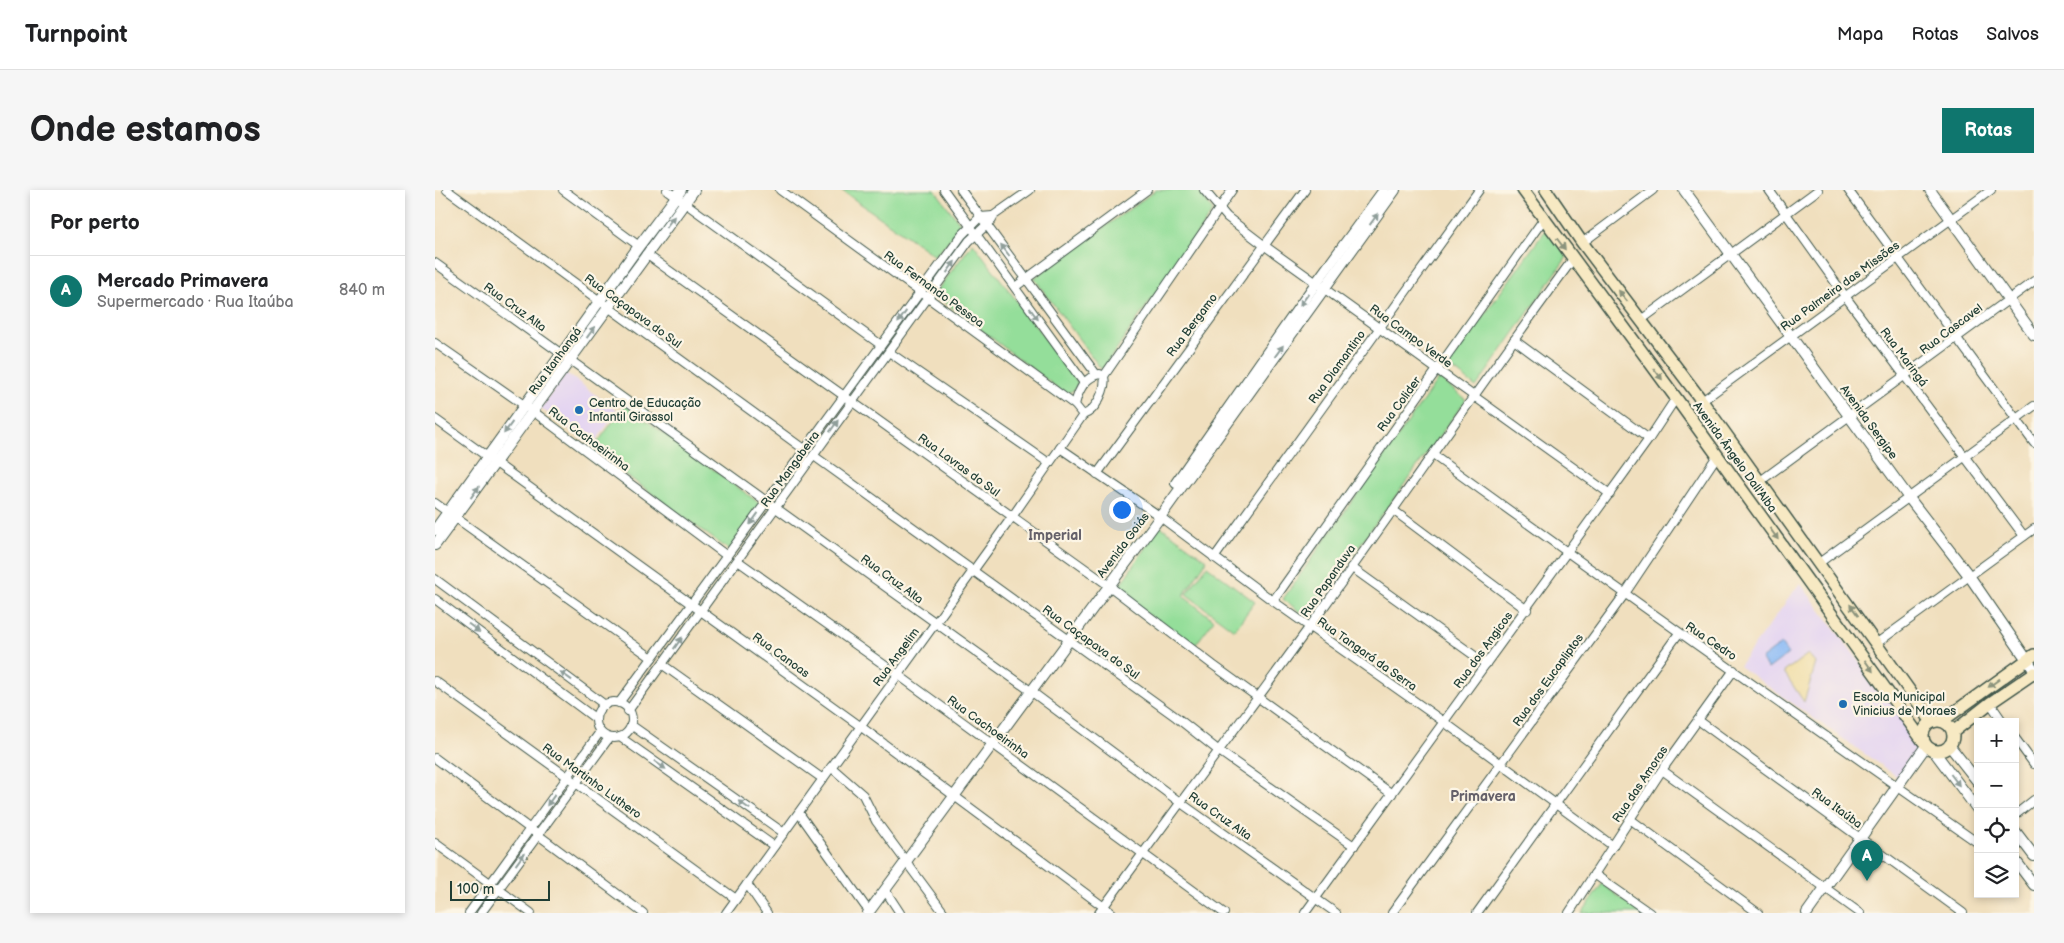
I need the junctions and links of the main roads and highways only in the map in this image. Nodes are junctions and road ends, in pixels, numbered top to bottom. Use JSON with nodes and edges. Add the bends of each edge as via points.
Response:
{"nodes":[{"id":1,"x":1523,"y":190,"type":"edge"},
{"id":2,"x":1546,"y":190,"type":"edge"},
{"id":3,"x":1564,"y":217,"type":"junction"},
{"id":4,"x":1543,"y":220,"type":"junction"},
{"id":5,"x":1734,"y":446,"type":"junction"},
{"id":6,"x":1717,"y":456,"type":"junction"},
{"id":7,"x":1775,"y":503,"type":"junction"},
{"id":8,"x":1758,"y":513,"type":"junction"},
{"id":9,"x":2031,"y":657,"type":"edge"},
{"id":10,"x":2034,"y":671,"type":"edge"},
{"id":11,"x":1937,"y":721,"type":"junction"},
{"id":12,"x":1953,"y":732,"type":"junction"},
{"id":13,"x":1927,"y":746,"type":"junction"}],
"edges":[{"from":1,"to":4,"type":"main road","name":"Avenida Ângelo Dall'Alba"},
{"from":2,"to":3,"type":"main road","name":"Avenida Ângelo Dall'Alba"},
{"from":3,"to":4,"type":"main road","via":[[1552,214]]},
{"from":5,"to":3,"type":"main road","name":"Avenida Ângelo Dall'Alba","one_way":true,"via":[[1703,400]]},
{"from":4,"to":6,"type":"main road","name":"Avenida Ângelo Dall'Alba","one_way":true},
{"from":5,"to":6,"type":"main road","via":[[1722,448]]},
{"from":5,"to":7,"type":"main road","name":"Avenida Ângelo Dall'Alba"},
{"from":6,"to":8,"type":"main road","name":"Avenida Ângelo Dall'Alba"},
{"from":7,"to":8,"type":"main road","via":[[1771,511]]},
{"from":11,"to":7,"type":"main road","name":"Avenida Ângelo Dall'Alba","one_way":true},
{"from":8,"to":13,"type":"main road","name":"Avenida Ângelo Dall'Alba","one_way":true},
{"from":9,"to":11,"type":"main road","one_way":true},
{"from":10,"to":12,"type":"main road"},
{"from":11,"to":12,"type":"main road","via":[[1947,724]]},
{"from":11,"to":13,"type":"main road","via":[[1924,729]]},
{"from":12,"to":13,"type":"main road","via":[[1953,739],[1942,750]]}]}
